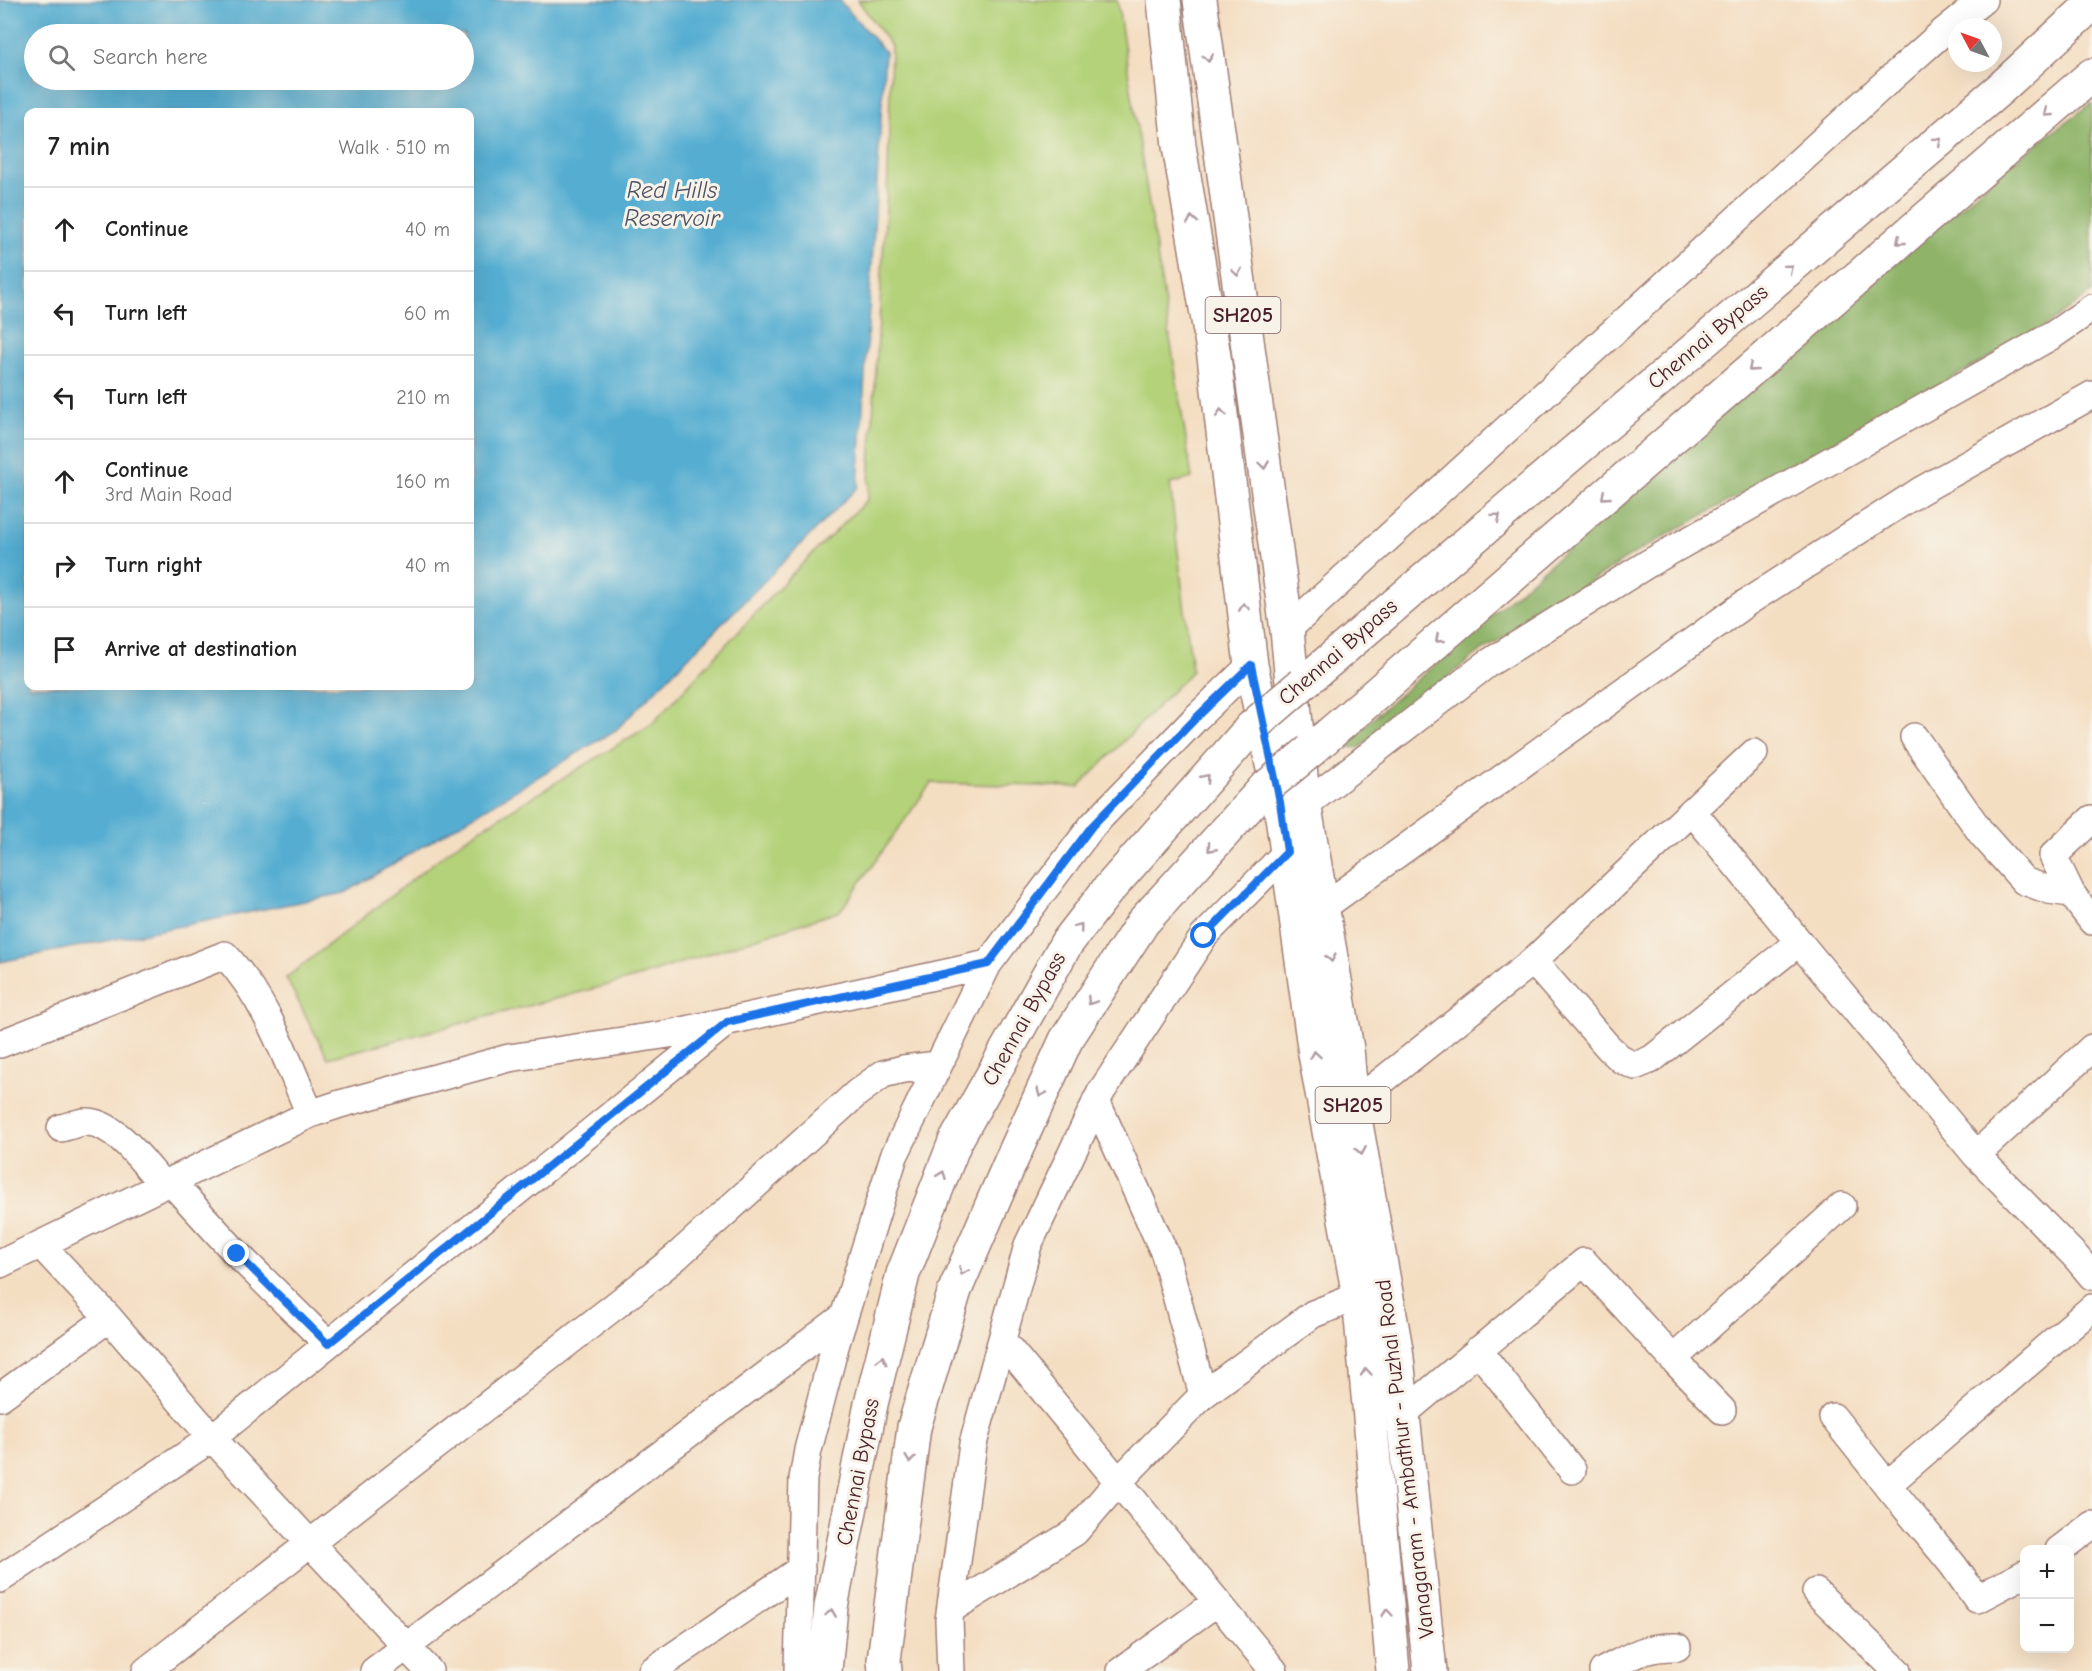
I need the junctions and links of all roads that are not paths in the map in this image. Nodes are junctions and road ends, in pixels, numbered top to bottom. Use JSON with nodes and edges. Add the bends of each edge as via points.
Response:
{"nodes":[{"id":1,"x":1983,"y":0,"type":"edge"},
{"id":2,"x":2092,"y":4,"type":"edge"},
{"id":3,"x":1201,"y":12,"type":"edge"},
{"id":4,"x":1166,"y":15,"type":"edge"},
{"id":5,"x":2092,"y":75,"type":"edge"},
{"id":6,"x":2092,"y":308,"type":"edge"},
{"id":7,"x":2092,"y":395,"type":"edge"},
{"id":8,"x":1287,"y":630,"type":"junction"},
{"id":9,"x":1251,"y":665,"type":"junction"},
{"id":10,"x":1914,"y":737,"type":"dead end"},
{"id":11,"x":1754,"y":753,"type":"dead end"},
{"id":12,"x":1692,"y":811,"type":"junction"},
{"id":13,"x":2092,"y":819,"type":"edge"},
{"id":14,"x":1301,"y":831,"type":"junction"},
{"id":15,"x":2071,"y":893,"type":"junction"},
{"id":16,"x":1322,"y":908,"type":"junction"},
{"id":17,"x":2092,"y":921,"type":"edge"},
{"id":18,"x":1799,"y":942,"type":"junction"},
{"id":19,"x":1533,"y":961,"type":"junction"},
{"id":20,"x":988,"y":964,"type":"junction"},
{"id":21,"x":727,"y":1022,"type":"junction"},
{"id":22,"x":0,"y":1044,"type":"edge"},
{"id":23,"x":2092,"y":1048,"type":"edge"},
{"id":24,"x":938,"y":1065,"type":"junction"},
{"id":25,"x":1096,"y":1101,"type":"junction"},
{"id":26,"x":1353,"y":1104,"type":"junction"},
{"id":27,"x":310,"y":1114,"type":"junction"},
{"id":28,"x":61,"y":1128,"type":"dead end"},
{"id":29,"x":1976,"y":1155,"type":"junction"},
{"id":30,"x":167,"y":1184,"type":"junction"},
{"id":31,"x":1842,"y":1206,"type":"dead end"},
{"id":32,"x":41,"y":1245,"type":"junction"},
{"id":33,"x":0,"y":1264,"type":"edge"},
{"id":34,"x":2092,"y":1276,"type":"edge"},
{"id":35,"x":1359,"y":1296,"type":"junction"},
{"id":36,"x":2092,"y":1308,"type":"edge"},
{"id":37,"x":843,"y":1317,"type":"junction"},
{"id":38,"x":109,"y":1318,"type":"junction"},
{"id":39,"x":1002,"y":1340,"type":"junction"},
{"id":40,"x":328,"y":1344,"type":"junction"},
{"id":41,"x":1478,"y":1350,"type":"junction"},
{"id":42,"x":1673,"y":1359,"type":"junction"},
{"id":43,"x":1203,"y":1395,"type":"junction"},
{"id":44,"x":0,"y":1397,"type":"edge"},
{"id":45,"x":1722,"y":1410,"type":"dead end"},
{"id":46,"x":1404,"y":1413,"type":"junction"},
{"id":47,"x":1833,"y":1417,"type":"dead end"},
{"id":48,"x":212,"y":1438,"type":"junction"},
{"id":49,"x":1572,"y":1470,"type":"dead end"},
{"id":50,"x":1118,"y":1482,"type":"junction"},
{"id":51,"x":1887,"y":1485,"type":"junction"},
{"id":52,"x":2092,"y":1526,"type":"edge"},
{"id":53,"x":310,"y":1543,"type":"junction"},
{"id":54,"x":2066,"y":1545,"type":"edge"},
{"id":55,"x":801,"y":1569,"type":"junction"},
{"id":56,"x":2020,"y":1577,"type":"edge"},
{"id":57,"x":0,"y":1579,"type":"edge"},
{"id":58,"x":1816,"y":1592,"type":"dead end"},
{"id":59,"x":1217,"y":1602,"type":"junction"},
{"id":60,"x":951,"y":1609,"type":"junction"},
{"id":61,"x":407,"y":1646,"type":"junction"},
{"id":62,"x":1677,"y":1647,"type":"dead end"},
{"id":63,"x":146,"y":1671,"type":"edge"},
{"id":64,"x":374,"y":1671,"type":"edge"},
{"id":65,"x":429,"y":1671,"type":"edge"},
{"id":66,"x":652,"y":1671,"type":"edge"},
{"id":67,"x":798,"y":1671,"type":"edge"},
{"id":68,"x":825,"y":1671,"type":"edge"},
{"id":69,"x":885,"y":1671,"type":"edge"},
{"id":70,"x":951,"y":1671,"type":"edge"},
{"id":71,"x":1121,"y":1671,"type":"edge"},
{"id":72,"x":1274,"y":1671,"type":"edge"},
{"id":73,"x":1393,"y":1671,"type":"edge"},
{"id":74,"x":1430,"y":1671,"type":"edge"},
{"id":75,"x":1603,"y":1671,"type":"edge"},
{"id":76,"x":1897,"y":1671,"type":"edge"}],
"edges":[{"from":1,"to":8,"type":"street","via":[[1880,88]]},
{"from":68,"to":2,"type":"main road","name":"Chennai Bypass","one_way":true,"bridge":true,"via":[[831,1607],[871,1404],[903,1274],[955,1142],[1066,944],[1107,891],[1243,736],[1992,95]]},
{"from":3,"to":4,"type":"main road"},
{"from":3,"to":8,"type":"main road","name":"Vanagaram - Ambathur - Puzhal Road","number":"SH205","one_way":true},
{"from":9,"to":4,"type":"main road","one_way":true,"via":[[1214,356],[1179,146]]},
{"from":5,"to":69,"type":"main road","name":"Chennai Bypass","one_way":true,"bridge":true,"via":[[1264,789],[1143,922],[1066,1040],[955,1290],[914,1427]]},
{"from":6,"to":14,"type":"street","via":[[2053,335],[1649,563],[1487,664]]},
{"from":7,"to":16,"type":"street","via":[[1920,491],[1746,603]]},
{"from":8,"to":14,"type":"main road","name":"Vanagaram - Ambathur - Puzhal Road","number":"SH205"},
{"from":9,"to":14,"type":"main road","via":[[1280,802]]},
{"from":9,"to":20,"type":"street","via":[[1092,826]]},
{"from":10,"to":15,"type":"street","via":[[1982,834],[2024,881]]},
{"from":11,"to":12,"type":"street"},
{"from":12,"to":18,"type":"street"},
{"from":12,"to":19,"type":"street"},
{"from":13,"to":15,"type":"street","via":[[2053,856]]},
{"from":14,"to":16,"type":"main road","name":"Vanagaram - Ambathur - Puzhal Road","number":"SH205"},
{"from":14,"to":25,"type":"street","via":[[1204,936]]},
{"from":35,"to":14,"type":"main road","one_way":true,"via":[[1315,1054]]},
{"from":15,"to":17,"type":"street"},
{"from":16,"to":26,"type":"main road","name":"Vanagaram - Ambathur - Puzhal Road","number":"SH205","one_way":true},
{"from":18,"to":19,"type":"street","via":[[1652,1059],[1635,1066],[1608,1047]]},
{"from":18,"to":29,"type":"street"},
{"from":19,"to":26,"type":"street"},
{"from":20,"to":21,"type":"street"},
{"from":20,"to":24,"type":"street"},
{"from":21,"to":27,"type":"street","via":[[509,1059]]},
{"from":21,"to":40,"type":"street"},
{"from":22,"to":27,"type":"street","via":[[225,955],[266,1011]]},
{"from":23,"to":29,"type":"street"},
{"from":24,"to":37,"type":"street","via":[[894,1155]]},
{"from":24,"to":53,"type":"street","via":[[883,1074],[857,1093],[676,1257]]},
{"from":25,"to":39,"type":"street","via":[[1028,1245]]},
{"from":25,"to":43,"type":"street","via":[[1165,1254]]},
{"from":26,"to":46,"type":"main road","name":"Vanagaram - Ambathur - Puzhal Road","number":"SH205","one_way":true},
{"from":27,"to":30,"type":"street"},
{"from":28,"to":30,"type":"street","via":[[85,1122],[100,1124],[115,1132]]},
{"from":29,"to":34,"type":"street"},
{"from":30,"to":32,"type":"street"},
{"from":30,"to":40,"type":"street"},
{"from":31,"to":42,"type":"street"},
{"from":32,"to":33,"type":"street"},
{"from":32,"to":38,"type":"street"},
{"from":35,"to":43,"type":"street","via":[[1313,1314]]},
{"from":73,"to":35,"type":"main road","one_way":true},
{"from":36,"to":51,"type":"street"},
{"from":37,"to":55,"type":"street","via":[[803,1479]]},
{"from":37,"to":61,"type":"street"},
{"from":38,"to":44,"type":"street"},
{"from":38,"to":48,"type":"street"},
{"from":39,"to":50,"type":"street"},
{"from":39,"to":60,"type":"street","via":[[973,1444]]},
{"from":40,"to":48,"type":"street"},
{"from":41,"to":42,"type":"street","via":[[1584,1262]]},
{"from":41,"to":46,"type":"street"},
{"from":41,"to":49,"type":"street"},
{"from":42,"to":45,"type":"street"},
{"from":43,"to":50,"type":"street"},
{"from":46,"to":74,"type":"main road","name":"Vanagaram - Ambathur - Puzhal Road","number":"SH205"},
{"from":47,"to":51,"type":"street"},
{"from":48,"to":53,"type":"street"},
{"from":48,"to":57,"type":"street"},
{"from":50,"to":59,"type":"street"},
{"from":50,"to":60,"type":"street","via":[[1075,1532]]},
{"from":51,"to":56,"type":"street","via":[[1977,1599]]},
{"from":52,"to":54,"type":"street"},
{"from":53,"to":61,"type":"street"},
{"from":53,"to":63,"type":"street"},
{"from":55,"to":66,"type":"street"},
{"from":55,"to":67,"type":"street"},
{"from":58,"to":76,"type":"street"},
{"from":59,"to":71,"type":"street"},
{"from":59,"to":72,"type":"street"},
{"from":60,"to":70,"type":"street"},
{"from":61,"to":64,"type":"street"},
{"from":61,"to":65,"type":"street"},
{"from":62,"to":75,"type":"street","via":[[1641,1651]]}]}
